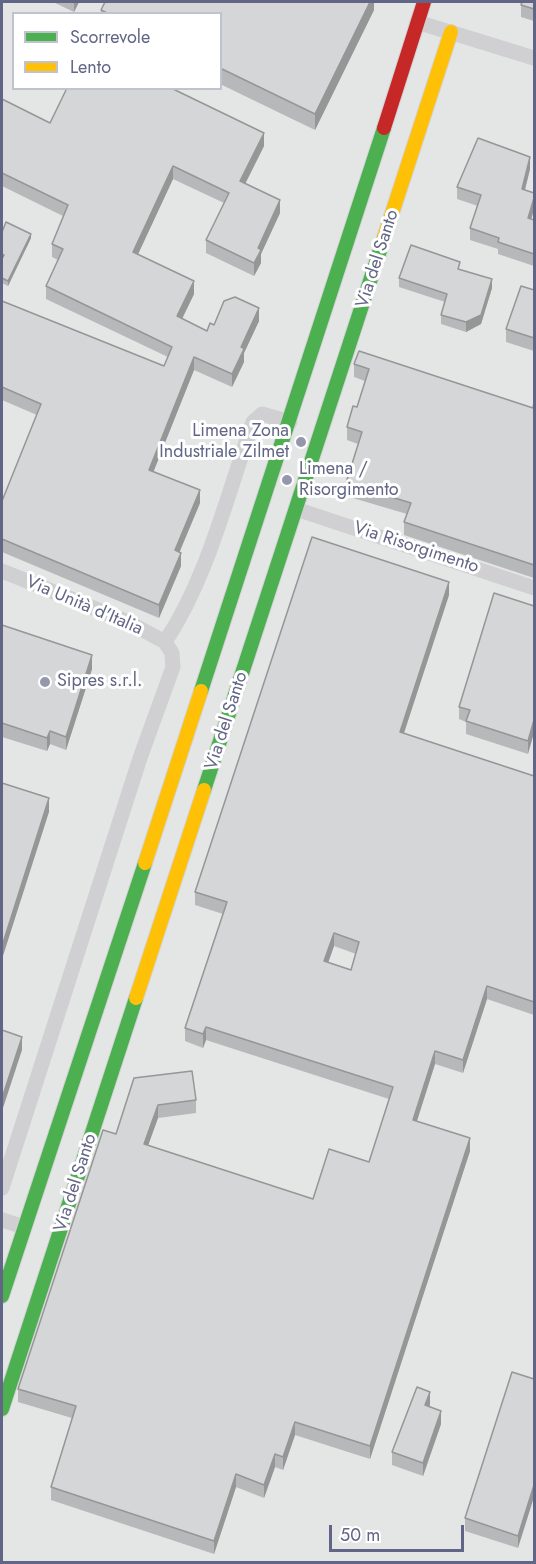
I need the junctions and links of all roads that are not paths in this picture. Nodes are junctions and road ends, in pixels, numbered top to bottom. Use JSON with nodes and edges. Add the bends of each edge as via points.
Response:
{"nodes":[{"id":1,"x":424,"y":2,"type":"edge"},
{"id":2,"x":417,"y":22,"type":"junction"},
{"id":3,"x":451,"y":32,"type":"junction"},
{"id":4,"x":534,"y":58,"type":"edge"},
{"id":5,"x":290,"y":422,"type":"junction"},
{"id":6,"x":296,"y":509,"type":"junction"},
{"id":7,"x":2,"y":571,"type":"edge"},
{"id":8,"x":534,"y":588,"type":"edge"},
{"id":9,"x":165,"y":642,"type":"junction"},
{"id":10,"x":2,"y":1188,"type":"edge"},
{"id":11,"x":2,"y":1220,"type":"edge"},
{"id":12,"x":24,"y":1227,"type":"junction"},
{"id":13,"x":2,"y":1296,"type":"edge"},
{"id":14,"x":2,"y":1409,"type":"edge"}],
"edges":[{"from":1,"to":2,"type":"street"},
{"from":2,"to":3,"type":"street"},
{"from":2,"to":5,"type":"street"},
{"from":3,"to":4,"type":"street"},
{"from":3,"to":6,"type":"street","name":"Via del Santo"},
{"from":5,"to":9,"type":"street","via":[[262,414],[253,422],[203,569]]},
{"from":5,"to":12,"type":"street"},
{"from":6,"to":8,"type":"street","name":"Via Risorgimento"},
{"from":6,"to":14,"type":"street","name":"Via del Santo"},
{"from":7,"to":9,"type":"street","name":"Via Unità d'Italia","via":[[128,622]]},
{"from":9,"to":10,"type":"street","via":[[172,653],[173,667]]},
{"from":11,"to":12,"type":"street","name":"Via del Santo"},
{"from":12,"to":13,"type":"street"}]}
